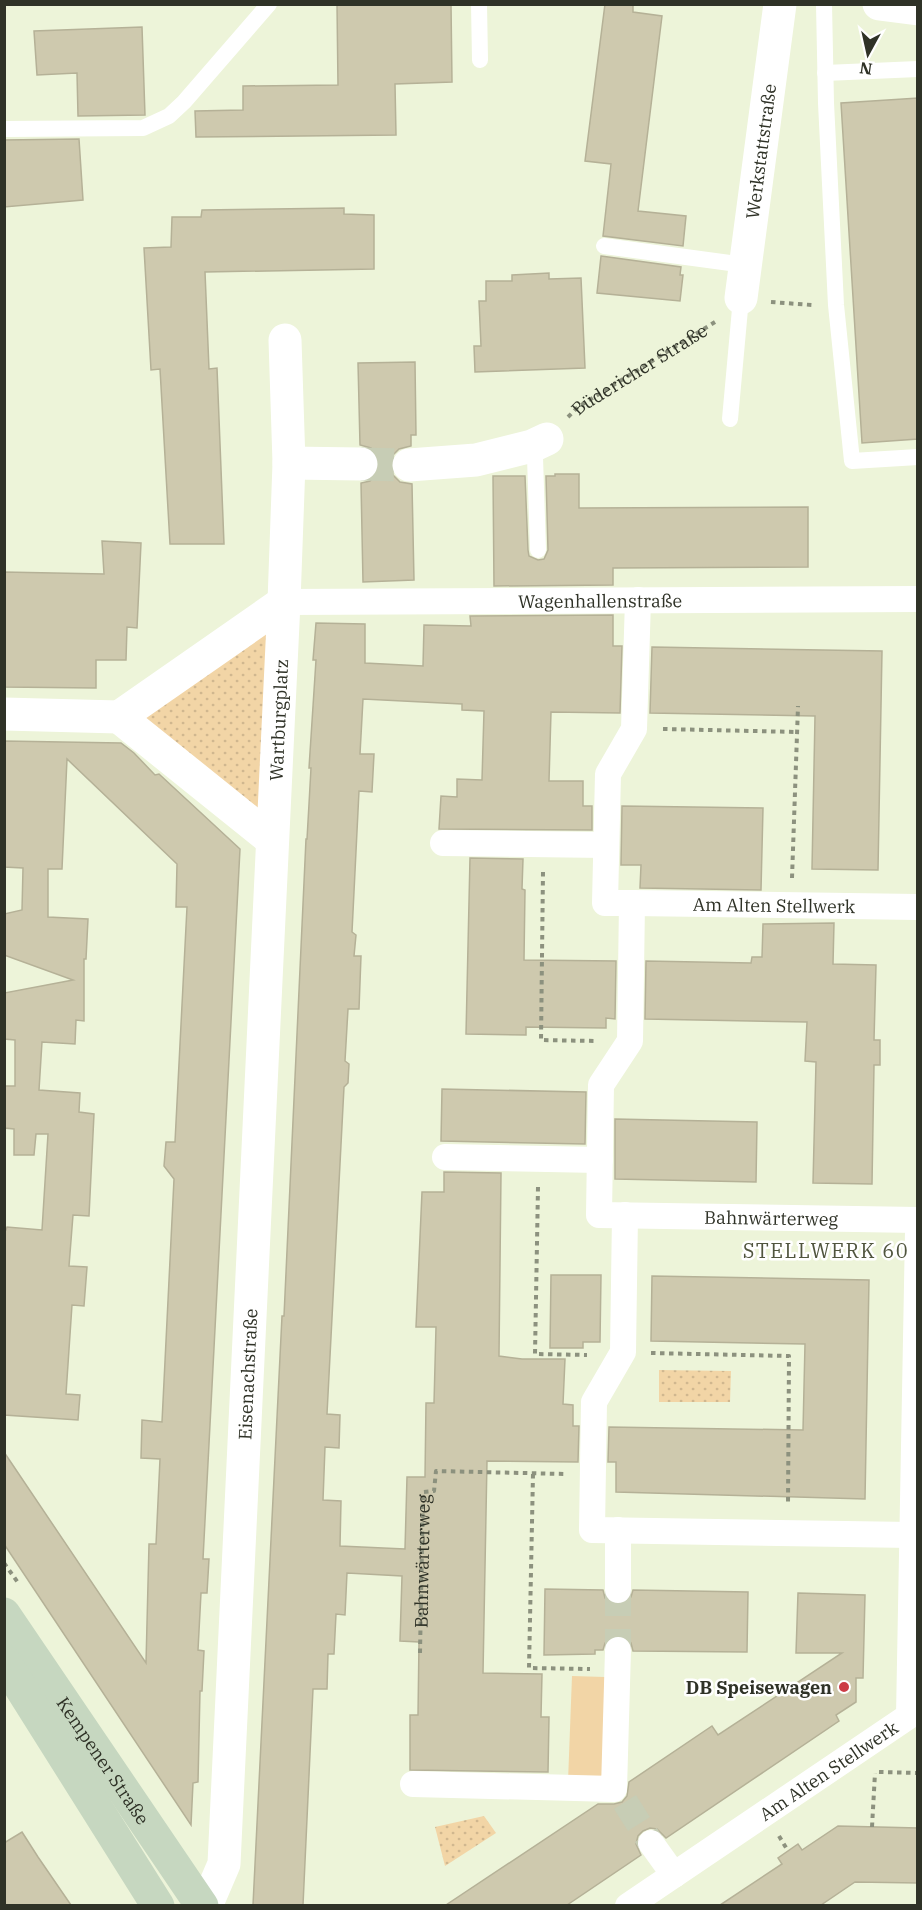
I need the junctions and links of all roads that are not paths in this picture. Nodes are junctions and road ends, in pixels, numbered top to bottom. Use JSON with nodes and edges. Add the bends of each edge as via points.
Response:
{"nodes":[{"id":1,"x":268,"y":4,"type":"edge"},
{"id":2,"x":479,"y":4,"type":"edge"},
{"id":3,"x":780,"y":4,"type":"edge"},
{"id":4,"x":824,"y":4,"type":"edge"},
{"id":5,"x":879,"y":4,"type":"edge"},
{"id":6,"x":918,"y":9,"type":"edge"},
{"id":7,"x":480,"y":60,"type":"dead end"},
{"id":8,"x":918,"y":69,"type":"edge"},
{"id":9,"x":825,"y":72,"type":"junction"},
{"id":10,"x":4,"y":129,"type":"edge"},
{"id":11,"x":604,"y":246,"type":"dead end"},
{"id":12,"x":745,"y":265,"type":"junction"},
{"id":13,"x":740,"y":309,"type":"joint"},
{"id":14,"x":285,"y":340,"type":"dead end"},
{"id":15,"x":730,"y":419,"type":"dead end"},
{"id":16,"x":539,"y":442,"type":"joint"},
{"id":17,"x":918,"y":457,"type":"edge"},
{"id":18,"x":289,"y":463,"type":"junction"},
{"id":19,"x":361,"y":464,"type":"tunnel mouth"},
{"id":20,"x":409,"y":465,"type":"tunnel mouth"},
{"id":21,"x":538,"y":550,"type":"dead end"},
{"id":22,"x":918,"y":599,"type":"edge"},
{"id":23,"x":638,"y":600,"type":"junction"},
{"id":24,"x":284,"y":602,"type":"junction"},
{"id":25,"x":4,"y":714,"type":"edge"},
{"id":26,"x":120,"y":717,"type":"junction"},
{"id":27,"x":272,"y":840,"type":"junction"},
{"id":28,"x":443,"y":843,"type":"dead end"},
{"id":29,"x":606,"y":845,"type":"junction"},
{"id":30,"x":632,"y":903,"type":"junction"},
{"id":31,"x":918,"y":907,"type":"edge"},
{"id":32,"x":445,"y":1157,"type":"dead end"},
{"id":33,"x":600,"y":1160,"type":"junction"},
{"id":34,"x":625,"y":1215,"type":"junction"},
{"id":35,"x":918,"y":1220,"type":"edge"},
{"id":36,"x":918,"y":1231,"type":"edge"},
{"id":37,"x":618,"y":1530,"type":"junction"},
{"id":38,"x":912,"y":1535,"type":"junction"},
{"id":39,"x":618,"y":1590,"type":"tunnel mouth"},
{"id":40,"x":4,"y":1614,"type":"edge"},
{"id":41,"x":618,"y":1660,"type":"tunnel mouth"},
{"id":42,"x":4,"y":1661,"type":"edge"},
{"id":43,"x":413,"y":1784,"type":"dead end"},
{"id":44,"x":651,"y":1843,"type":"tunnel mouth"},
{"id":45,"x":674,"y":1875,"type":"junction"},
{"id":46,"x":158,"y":1905,"type":"edge"},
{"id":47,"x":204,"y":1905,"type":"edge"},
{"id":48,"x":628,"y":1905,"type":"edge"}],
"edges":[{"from":1,"to":10,"type":"lane","via":[[169,116],[143,128]]},
{"from":2,"to":7,"type":"lane"},
{"from":3,"to":12,"type":"street","name":"Werkstattstraße"},
{"from":4,"to":9,"type":"lane"},
{"from":5,"to":6,"type":"street"},
{"from":8,"to":9,"type":"lane"},
{"from":9,"to":17,"type":"lane","via":[[836,305],[852,461]]},
{"from":11,"to":12,"type":"lane"},
{"from":12,"to":13,"type":"street","name":"Werkstattstraße"},
{"from":13,"to":15,"type":"lane"},
{"from":14,"to":18,"type":"street"},
{"from":16,"to":20,"type":"street","via":[[476,460]]},
{"from":16,"to":21,"type":"lane","via":[[535,457]]},
{"from":18,"to":19,"type":"street"},
{"from":18,"to":24,"type":"street"},
{"from":22,"to":23,"type":"street","name":"Wagenhallenstraße"},
{"from":23,"to":24,"type":"street","name":"Wagenhallenstraße"},
{"from":23,"to":29,"type":"street","via":[[634,729],[608,774]]},
{"from":24,"to":26,"type":"street"},
{"from":24,"to":27,"type":"street","name":"Wartburgplatz"},
{"from":25,"to":26,"type":"street"},
{"from":26,"to":27,"type":"street"},
{"from":27,"to":47,"type":"street","name":"Eisenachstraße","via":[[224,1864]]},
{"from":28,"to":29,"type":"street"},
{"from":29,"to":30,"type":"street","via":[[605,903]]},
{"from":30,"to":31,"type":"street","name":"Am Alten Stellwerk"},
{"from":30,"to":33,"type":"street","name":"Bahnwärterweg","via":[[630,1041],[601,1085]]},
{"from":32,"to":33,"type":"street"},
{"from":33,"to":34,"type":"street","name":"Bahnwärterweg","via":[[599,1215]]},
{"from":34,"to":35,"type":"street","name":"Bahnwärterweg"},
{"from":34,"to":37,"type":"street","via":[[617,1362],[594,1402],[592,1530]]},
{"from":36,"to":38,"type":"street","name":"Am Alten Stellwerk"},
{"from":37,"to":38,"type":"street"},
{"from":37,"to":39,"type":"street"},
{"from":38,"to":45,"type":"street","name":"Am Alten Stellwerk","via":[[909,1716]]},
{"from":40,"to":47,"type":"main road","name":"Kempener Straße"},
{"from":41,"to":43,"type":"street","via":[[619,1796]]},
{"from":42,"to":46,"type":"main road","name":"Kempener Straße"},
{"from":44,"to":45,"type":"street"},
{"from":45,"to":48,"type":"street","name":"Am Alten Stellwerk"}]}
